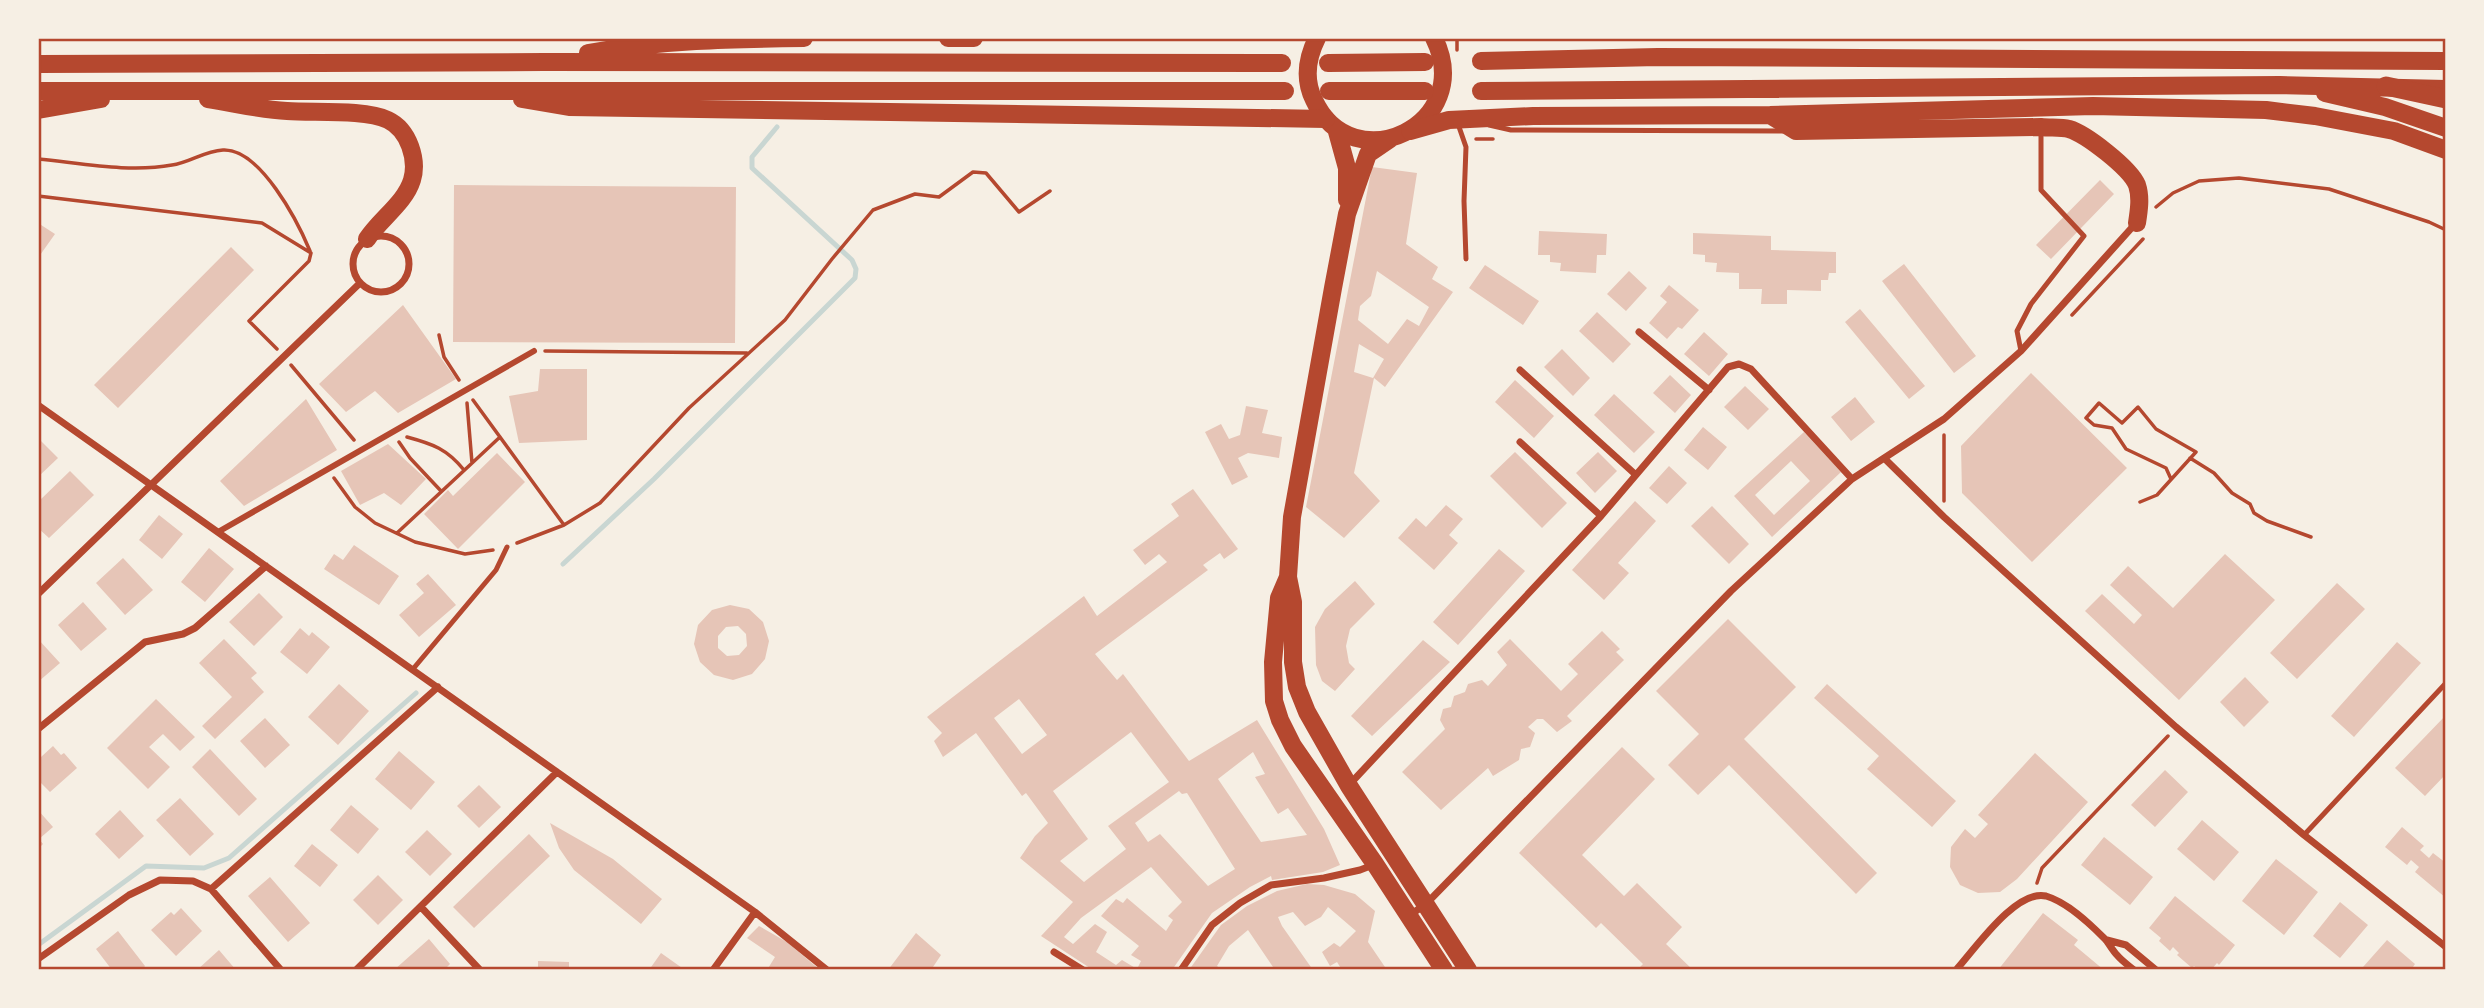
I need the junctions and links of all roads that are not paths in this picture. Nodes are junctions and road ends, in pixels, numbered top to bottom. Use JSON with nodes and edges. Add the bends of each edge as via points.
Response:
{"nodes":[{"id":1,"x":804,"y":38,"type":"edge"},
{"id":2,"x":948,"y":38,"type":"edge"},
{"id":3,"x":974,"y":38,"type":"edge"},
{"id":4,"x":1317,"y":38,"type":"edge"},
{"id":5,"x":1434,"y":38,"type":"edge"},
{"id":6,"x":1481,"y":61,"type":"dead end"},
{"id":7,"x":2445,"y":61,"type":"edge"},
{"id":8,"x":544,"y":62,"type":"junction"},
{"id":9,"x":1425,"y":62,"type":"dead end"},
{"id":10,"x":1282,"y":63,"type":"dead end"},
{"id":11,"x":1328,"y":63,"type":"dead end"},
{"id":12,"x":38,"y":64,"type":"edge"},
{"id":13,"x":2280,"y":85,"type":"junction"},
{"id":14,"x":2386,"y":86,"type":"junction"},
{"id":15,"x":2445,"y":89,"type":"edge"},
{"id":16,"x":152,"y":90,"type":"junction"},
{"id":17,"x":38,"y":91,"type":"edge"},
{"id":18,"x":471,"y":91,"type":"junction"},
{"id":19,"x":1285,"y":91,"type":"dead end"},
{"id":20,"x":1329,"y":91,"type":"dead end"},
{"id":21,"x":1481,"y":91,"type":"dead end"},
{"id":22,"x":1430,"y":99,"type":"junction"},
{"id":23,"x":2445,"y":99,"type":"edge"},
{"id":24,"x":38,"y":110,"type":"edge"},
{"id":25,"x":1931,"y":110,"type":"junction"},
{"id":26,"x":1770,"y":114,"type":"junction"},
{"id":27,"x":1327,"y":119,"type":"junction"},
{"id":28,"x":1461,"y":120,"type":"junction"},
{"id":29,"x":2041,"y":127,"type":"junction"},
{"id":30,"x":2445,"y":128,"type":"edge"},
{"id":31,"x":1410,"y":131,"type":"junction"},
{"id":32,"x":1796,"y":131,"type":"junction"},
{"id":33,"x":1883,"y":131,"type":"junction"},
{"id":34,"x":1390,"y":139,"type":"junction"},
{"id":35,"x":2445,"y":150,"type":"edge"},
{"id":36,"x":1347,"y":214,"type":"junction"},
{"id":37,"x":2137,"y":222,"type":"joint"},
{"id":38,"x":367,"y":239,"type":"junction"},
{"id":39,"x":1466,"y":259,"type":"dead end"},
{"id":40,"x":360,"y":283,"type":"junction"},
{"id":41,"x":1639,"y":332,"type":"dead end"},
{"id":42,"x":534,"y":351,"type":"road end"},
{"id":43,"x":2021,"y":351,"type":"junction"},
{"id":44,"x":1520,"y":370,"type":"dead end"},
{"id":45,"x":1709,"y":390,"type":"junction"},
{"id":46,"x":38,"y":405,"type":"edge"},
{"id":47,"x":1520,"y":442,"type":"dead end"},
{"id":48,"x":1885,"y":459,"type":"junction"},
{"id":49,"x":1636,"y":475,"type":"junction"},
{"id":50,"x":1852,"y":479,"type":"junction"},
{"id":51,"x":153,"y":486,"type":"junction"},
{"id":52,"x":1601,"y":516,"type":"junction"},
{"id":53,"x":218,"y":532,"type":"junction"},
{"id":54,"x":507,"y":547,"type":"road end"},
{"id":55,"x":266,"y":566,"type":"junction"},
{"id":56,"x":1288,"y":577,"type":"junction"},
{"id":57,"x":38,"y":594,"type":"edge"},
{"id":58,"x":412,"y":670,"type":"junction"},
{"id":59,"x":2445,"y":683,"type":"edge"},
{"id":60,"x":438,"y":687,"type":"junction"},
{"id":61,"x":38,"y":729,"type":"edge"},
{"id":62,"x":557,"y":772,"type":"junction"},
{"id":63,"x":1349,"y":786,"type":"junction"},
{"id":64,"x":2304,"y":835,"type":"junction"},
{"id":65,"x":1375,"y":864,"type":"junction"},
{"id":66,"x":211,"y":889,"type":"junction"},
{"id":67,"x":1426,"y":904,"type":"junction"},
{"id":68,"x":421,"y":906,"type":"junction"},
{"id":69,"x":755,"y":912,"type":"junction"},
{"id":70,"x":1409,"y":916,"type":"junction"},
{"id":71,"x":2106,"y":940,"type":"junction"},
{"id":72,"x":2445,"y":947,"type":"edge"},
{"id":73,"x":1054,"y":952,"type":"dead end"},
{"id":74,"x":38,"y":959,"type":"edge"},
{"id":75,"x":281,"y":970,"type":"edge"},
{"id":76,"x":356,"y":970,"type":"edge"},
{"id":77,"x":480,"y":970,"type":"edge"},
{"id":78,"x":713,"y":970,"type":"edge"},
{"id":79,"x":827,"y":970,"type":"edge"},
{"id":80,"x":1083,"y":970,"type":"edge"},
{"id":81,"x":1181,"y":970,"type":"edge"},
{"id":82,"x":1444,"y":970,"type":"edge"},
{"id":83,"x":1468,"y":970,"type":"edge"},
{"id":84,"x":1956,"y":970,"type":"edge"},
{"id":85,"x":2134,"y":970,"type":"edge"},
{"id":86,"x":2156,"y":970,"type":"edge"}],
"edges":[{"from":1,"to":8,"type":"main road","via":[[675,41]]},
{"from":2,"to":3,"type":"main road"},
{"from":4,"to":27,"type":"main road","via":[[1307,72],[1312,97]]},
{"from":5,"to":22,"type":"main road","via":[[1443,73],[1441,90]]},
{"from":6,"to":7,"type":"main road","via":[[1672,57]]},
{"from":8,"to":10,"type":"main road"},
{"from":8,"to":12,"type":"main road"},
{"from":9,"to":11,"type":"main road"},
{"from":13,"to":14,"type":"main road"},
{"from":13,"to":21,"type":"main road"},
{"from":13,"to":30,"type":"main road","via":[[2385,107]]},
{"from":14,"to":15,"type":"main road"},
{"from":14,"to":23,"type":"highway"},
{"from":16,"to":17,"type":"main road"},
{"from":16,"to":18,"type":"main road"},
{"from":16,"to":24,"type":"main road"},
{"from":16,"to":38,"type":"main road","via":[[285,111],[388,120],[400,130],[413,155],[412,181],[404,198]]},
{"from":18,"to":19,"type":"main road"},
{"from":18,"to":27,"type":"main road","via":[[569,107]]},
{"from":20,"to":22,"type":"main road"},
{"from":22,"to":31,"type":"main road","via":[[1427,117]]},
{"from":25,"to":26,"type":"main road"},
{"from":25,"to":33,"type":"main road"},
{"from":25,"to":35,"type":"main road","via":[[2093,106],[2266,110],[2394,131]]},
{"from":26,"to":28,"type":"main road"},
{"from":26,"to":32,"type":"main road"},
{"from":27,"to":34,"type":"main road","via":[[1368,140]]},
{"from":27,"to":36,"type":"main road","via":[[1347,168]]},
{"from":28,"to":31,"type":"main road"},
{"from":28,"to":32,"type":"lane","via":[[1511,130]]},
{"from":28,"to":39,"type":"lane","via":[[1466,147]]},
{"from":29,"to":33,"type":"main road"},
{"from":29,"to":37,"type":"main road","via":[[2070,129],[2123,166],[2136,183]]},
{"from":29,"to":43,"type":"lane","via":[[2040,190],[2084,236],[2031,304],[2017,331]]},
{"from":31,"to":34,"type":"main road"},
{"from":32,"to":33,"type":"main road"},
{"from":34,"to":36,"type":"main road","via":[[1368,154]]},
{"from":36,"to":56,"type":"main road","via":[[1292,517]]},
{"from":37,"to":43,"type":"street"},
{"from":38,"to":40,"type":"street","via":[[353,257]]},
{"from":38,"to":40,"type":"street","via":[[394,239],[406,251],[408,268],[400,284],[388,290],[378,292]]},
{"from":40,"to":51,"type":"street"},
{"from":41,"to":45,"type":"street"},
{"from":42,"to":53,"type":"street"},
{"from":43,"to":48,"type":"street","via":[[1944,419]]},
{"from":44,"to":49,"type":"street"},
{"from":45,"to":49,"type":"street"},
{"from":45,"to":50,"type":"street","via":[[1728,367],[1739,364],[1751,369]]},
{"from":46,"to":51,"type":"street"},
{"from":47,"to":52,"type":"street"},
{"from":48,"to":50,"type":"street"},
{"from":48,"to":64,"type":"street","via":[[2176,727]]},
{"from":49,"to":52,"type":"street"},
{"from":50,"to":67,"type":"street","via":[[1731,591]]},
{"from":51,"to":53,"type":"street"},
{"from":51,"to":57,"type":"street"},
{"from":52,"to":63,"type":"street"},
{"from":53,"to":55,"type":"street"},
{"from":54,"to":58,"type":"lane","via":[[496,570]]},
{"from":55,"to":58,"type":"street"},
{"from":55,"to":61,"type":"street","via":[[195,628],[145,642]]},
{"from":56,"to":63,"type":"main road","via":[[1297,687]]},
{"from":56,"to":65,"type":"main road","via":[[1279,598],[1274,701],[1293,746]]},
{"from":58,"to":60,"type":"street"},
{"from":59,"to":64,"type":"lane"},
{"from":60,"to":62,"type":"street"},
{"from":60,"to":66,"type":"street"},
{"from":62,"to":68,"type":"street"},
{"from":62,"to":69,"type":"street"},
{"from":63,"to":67,"type":"main road"},
{"from":64,"to":72,"type":"street"},
{"from":65,"to":70,"type":"main road"},
{"from":65,"to":81,"type":"street","via":[[1271,886],[1212,925]]},
{"from":66,"to":74,"type":"street","via":[[193,881],[160,880],[129,895]]},
{"from":66,"to":75,"type":"street"},
{"from":67,"to":70,"type":"street"},
{"from":67,"to":83,"type":"main road"},
{"from":68,"to":76,"type":"street"},
{"from":68,"to":77,"type":"street"},
{"from":69,"to":78,"type":"street"},
{"from":69,"to":79,"type":"street"},
{"from":70,"to":82,"type":"main road"},
{"from":71,"to":84,"type":"street","via":[[2057,901],[2029,897],[2010,910]]},
{"from":71,"to":85,"type":"street"},
{"from":71,"to":86,"type":"street","via":[[2126,945]]},
{"from":73,"to":80,"type":"street"}]}
